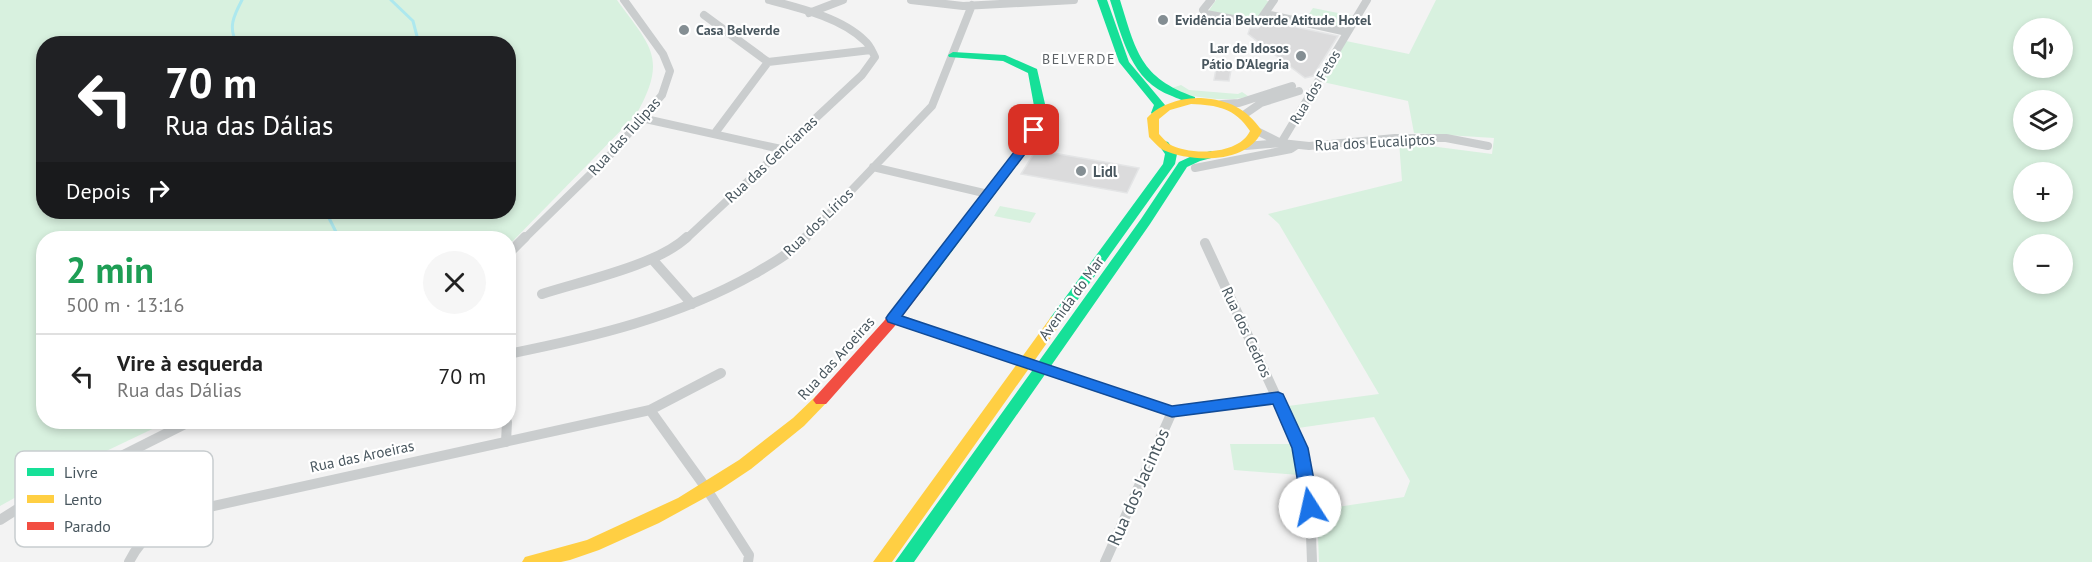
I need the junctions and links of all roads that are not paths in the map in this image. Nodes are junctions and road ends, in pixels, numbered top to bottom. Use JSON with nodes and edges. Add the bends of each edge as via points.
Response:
{"nodes":[{"id":1,"x":624,"y":0,"type":"edge"},
{"id":2,"x":769,"y":0,"type":"edge"},
{"id":3,"x":843,"y":0,"type":"edge"},
{"id":4,"x":911,"y":0,"type":"edge"},
{"id":5,"x":1074,"y":0,"type":"edge"},
{"id":6,"x":1102,"y":0,"type":"edge"},
{"id":7,"x":1114,"y":0,"type":"edge"},
{"id":8,"x":1211,"y":0,"type":"edge"},
{"id":9,"x":1274,"y":0,"type":"edge"},
{"id":10,"x":1367,"y":0,"type":"edge"},
{"id":11,"x":972,"y":5,"type":"junction"},
{"id":12,"x":809,"y":12,"type":"junction"},
{"id":13,"x":1266,"y":14,"type":"junction"},
{"id":14,"x":704,"y":15,"type":"dead end"},
{"id":15,"x":1347,"y":32,"type":"junction"},
{"id":16,"x":871,"y":50,"type":"junction"},
{"id":17,"x":953,"y":55,"type":"junction"},
{"id":18,"x":768,"y":62,"type":"junction"},
{"id":19,"x":1205,"y":101,"type":"junction"},
{"id":20,"x":1222,"y":104,"type":"junction"},
{"id":21,"x":1157,"y":113,"type":"junction"},
{"id":22,"x":1245,"y":114,"type":"junction"},
{"id":23,"x":641,"y":118,"type":"junction"},
{"id":24,"x":1255,"y":130,"type":"junction"},
{"id":25,"x":715,"y":133,"type":"junction"},
{"id":26,"x":1281,"y":143,"type":"junction"},
{"id":27,"x":1164,"y":144,"type":"junction"},
{"id":28,"x":1298,"y":145,"type":"junction"},
{"id":29,"x":1246,"y":146,"type":"junction"},
{"id":30,"x":1488,"y":146,"type":"dead end"},
{"id":31,"x":781,"y":149,"type":"junction"},
{"id":32,"x":1211,"y":155,"type":"junction"},
{"id":33,"x":873,"y":167,"type":"junction"},
{"id":34,"x":1195,"y":168,"type":"dead end"},
{"id":35,"x":988,"y":194,"type":"junction"},
{"id":36,"x":1205,"y":243,"type":"dead end"},
{"id":37,"x":516,"y":246,"type":"edge"},
{"id":38,"x":651,"y":259,"type":"junction"},
{"id":39,"x":542,"y":294,"type":"dead end"},
{"id":40,"x":692,"y":304,"type":"junction"},
{"id":41,"x":893,"y":318,"type":"junction"},
{"id":42,"x":516,"y":353,"type":"edge"},
{"id":43,"x":1027,"y":362,"type":"junction"},
{"id":44,"x":1042,"y":367,"type":"junction"},
{"id":45,"x":721,"y":373,"type":"dead end"},
{"id":46,"x":1278,"y":398,"type":"junction"},
{"id":47,"x":650,"y":410,"type":"junction"},
{"id":48,"x":1172,"y":412,"type":"junction"},
{"id":49,"x":175,"y":429,"type":"edge"},
{"id":50,"x":507,"y":429,"type":"edge"},
{"id":51,"x":506,"y":442,"type":"junction"},
{"id":52,"x":131,"y":451,"type":"edge"},
{"id":53,"x":706,"y":488,"type":"junction"},
{"id":54,"x":213,"y":506,"type":"edge"},
{"id":55,"x":15,"y":510,"type":"edge"},
{"id":56,"x":0,"y":520,"type":"edge"},
{"id":57,"x":137,"y":547,"type":"edge"},
{"id":58,"x":129,"y":562,"type":"edge"},
{"id":59,"x":531,"y":562,"type":"edge"},
{"id":60,"x":748,"y":562,"type":"edge"},
{"id":61,"x":882,"y":562,"type":"edge"},
{"id":62,"x":904,"y":562,"type":"edge"},
{"id":63,"x":1105,"y":562,"type":"edge"},
{"id":64,"x":1312,"y":562,"type":"edge"}],
"edges":[{"from":1,"to":23,"type":"street","name":"Rua das Tulipas","via":[[663,54],[670,71],[662,95]]},
{"from":2,"to":12,"type":"street"},
{"from":3,"to":12,"type":"street"},
{"from":4,"to":11,"type":"street"},
{"from":5,"to":11,"type":"street"},
{"from":6,"to":21,"type":"main road","via":[[1121,54],[1140,84],[1155,95],[1160,105]]},
{"from":7,"to":19,"type":"main road","via":[[1135,59],[1149,81],[1180,98]]},
{"from":8,"to":13,"type":"street","via":[[1203,10],[1208,15],[1251,23]]},
{"from":9,"to":13,"type":"street"},
{"from":10,"to":15,"type":"street","name":"Rua dos Fetos"},
{"from":11,"to":17,"type":"street","name":"Rua dos Lírios"},
{"from":12,"to":16,"type":"street","via":[[859,35]]},
{"from":13,"to":15,"type":"street"},
{"from":14,"to":18,"type":"street"},
{"from":15,"to":26,"type":"street","name":"Rua dos Fetos"},
{"from":16,"to":18,"type":"street"},
{"from":16,"to":31,"type":"street","name":"Rua das Gencianas","via":[[875,57],[862,75]]},
{"from":17,"to":33,"type":"street","name":"Rua dos Lírios","via":[[932,106]]},
{"from":17,"to":35,"type":"main road","name":"Rua das Aroeiras","via":[[1021,61],[1034,71],[1039,90],[1042,117],[1027,144]]},
{"from":18,"to":25,"type":"street"},
{"from":19,"to":20,"type":"main road"},
{"from":19,"to":21,"type":"main road","via":[[1177,104]]},
{"from":20,"to":22,"type":"main road"},
{"from":20,"to":22,"type":"street","name":"Rua dos Fetos","via":[[1296,88]]},
{"from":21,"to":27,"type":"main road","via":[[1151,129]]},
{"from":22,"to":24,"type":"main road"},
{"from":23,"to":25,"type":"street"},
{"from":23,"to":37,"type":"street","name":"Rua das Tulipas","via":[[610,155]]},
{"from":24,"to":26,"type":"street"},
{"from":24,"to":29,"type":"main road"},
{"from":25,"to":31,"type":"street"},
{"from":26,"to":28,"type":"street","name":"Rua dos Eucaliptos"},
{"from":26,"to":29,"type":"street"},
{"from":27,"to":32,"type":"main road","via":[[1185,153]]},
{"from":27,"to":43,"type":"main road","name":"Avenida do Mar","via":[[1171,154],[1169,164]]},
{"from":28,"to":30,"type":"street","name":"Rua dos Eucaliptos","via":[[1446,138]]},
{"from":28,"to":34,"type":"street","name":"Rua dos Eucaliptos"},
{"from":29,"to":32,"type":"main road"},
{"from":31,"to":38,"type":"street","name":"Rua das Gencianas","via":[[678,246]]},
{"from":32,"to":44,"type":"main road","name":"Avenida do Mar","via":[[1183,165]]},
{"from":33,"to":35,"type":"street"},
{"from":33,"to":40,"type":"street","name":"Rua dos Lírios","via":[[792,252],[724,291]]},
{"from":35,"to":41,"type":"main road","name":"Rua das Aroeiras"},
{"from":36,"to":46,"type":"street","name":"Rua dos Cedros"},
{"from":38,"to":39,"type":"street","name":"Rua das Gencianas"},
{"from":38,"to":40,"type":"street"},
{"from":40,"to":42,"type":"street","name":"Rua dos Lírios","via":[[582,339]]},
{"from":41,"to":43,"type":"street"},
{"from":41,"to":53,"type":"main road","name":"Rua das Aroeiras","via":[[803,420],[752,460]]},
{"from":43,"to":44,"type":"street"},
{"from":43,"to":61,"type":"main road","name":"Avenida do Mar"},
{"from":44,"to":48,"type":"street"},
{"from":44,"to":62,"type":"main road","name":"Avenida do Mar"},
{"from":45,"to":47,"type":"street","name":"Rua das Aroeiras"},
{"from":46,"to":48,"type":"street"},
{"from":46,"to":64,"type":"street","name":"Rua dos Cedros","via":[[1300,448],[1310,507]]},
{"from":47,"to":51,"type":"street","name":"Rua das Aroeiras"},
{"from":47,"to":53,"type":"street"},
{"from":48,"to":63,"type":"street","name":"Rua dos Jacintos"},
{"from":49,"to":52,"type":"street"},
{"from":50,"to":51,"type":"street"},
{"from":51,"to":54,"type":"street","name":"Rua das Aroeiras"},
{"from":53,"to":59,"type":"main road","name":"Rua das Aroeiras","via":[[631,530],[591,546]]},
{"from":53,"to":60,"type":"street","via":[[749,555]]},
{"from":55,"to":56,"type":"street"},
{"from":57,"to":58,"type":"street","name":"Rua das Aroeiras"}]}
